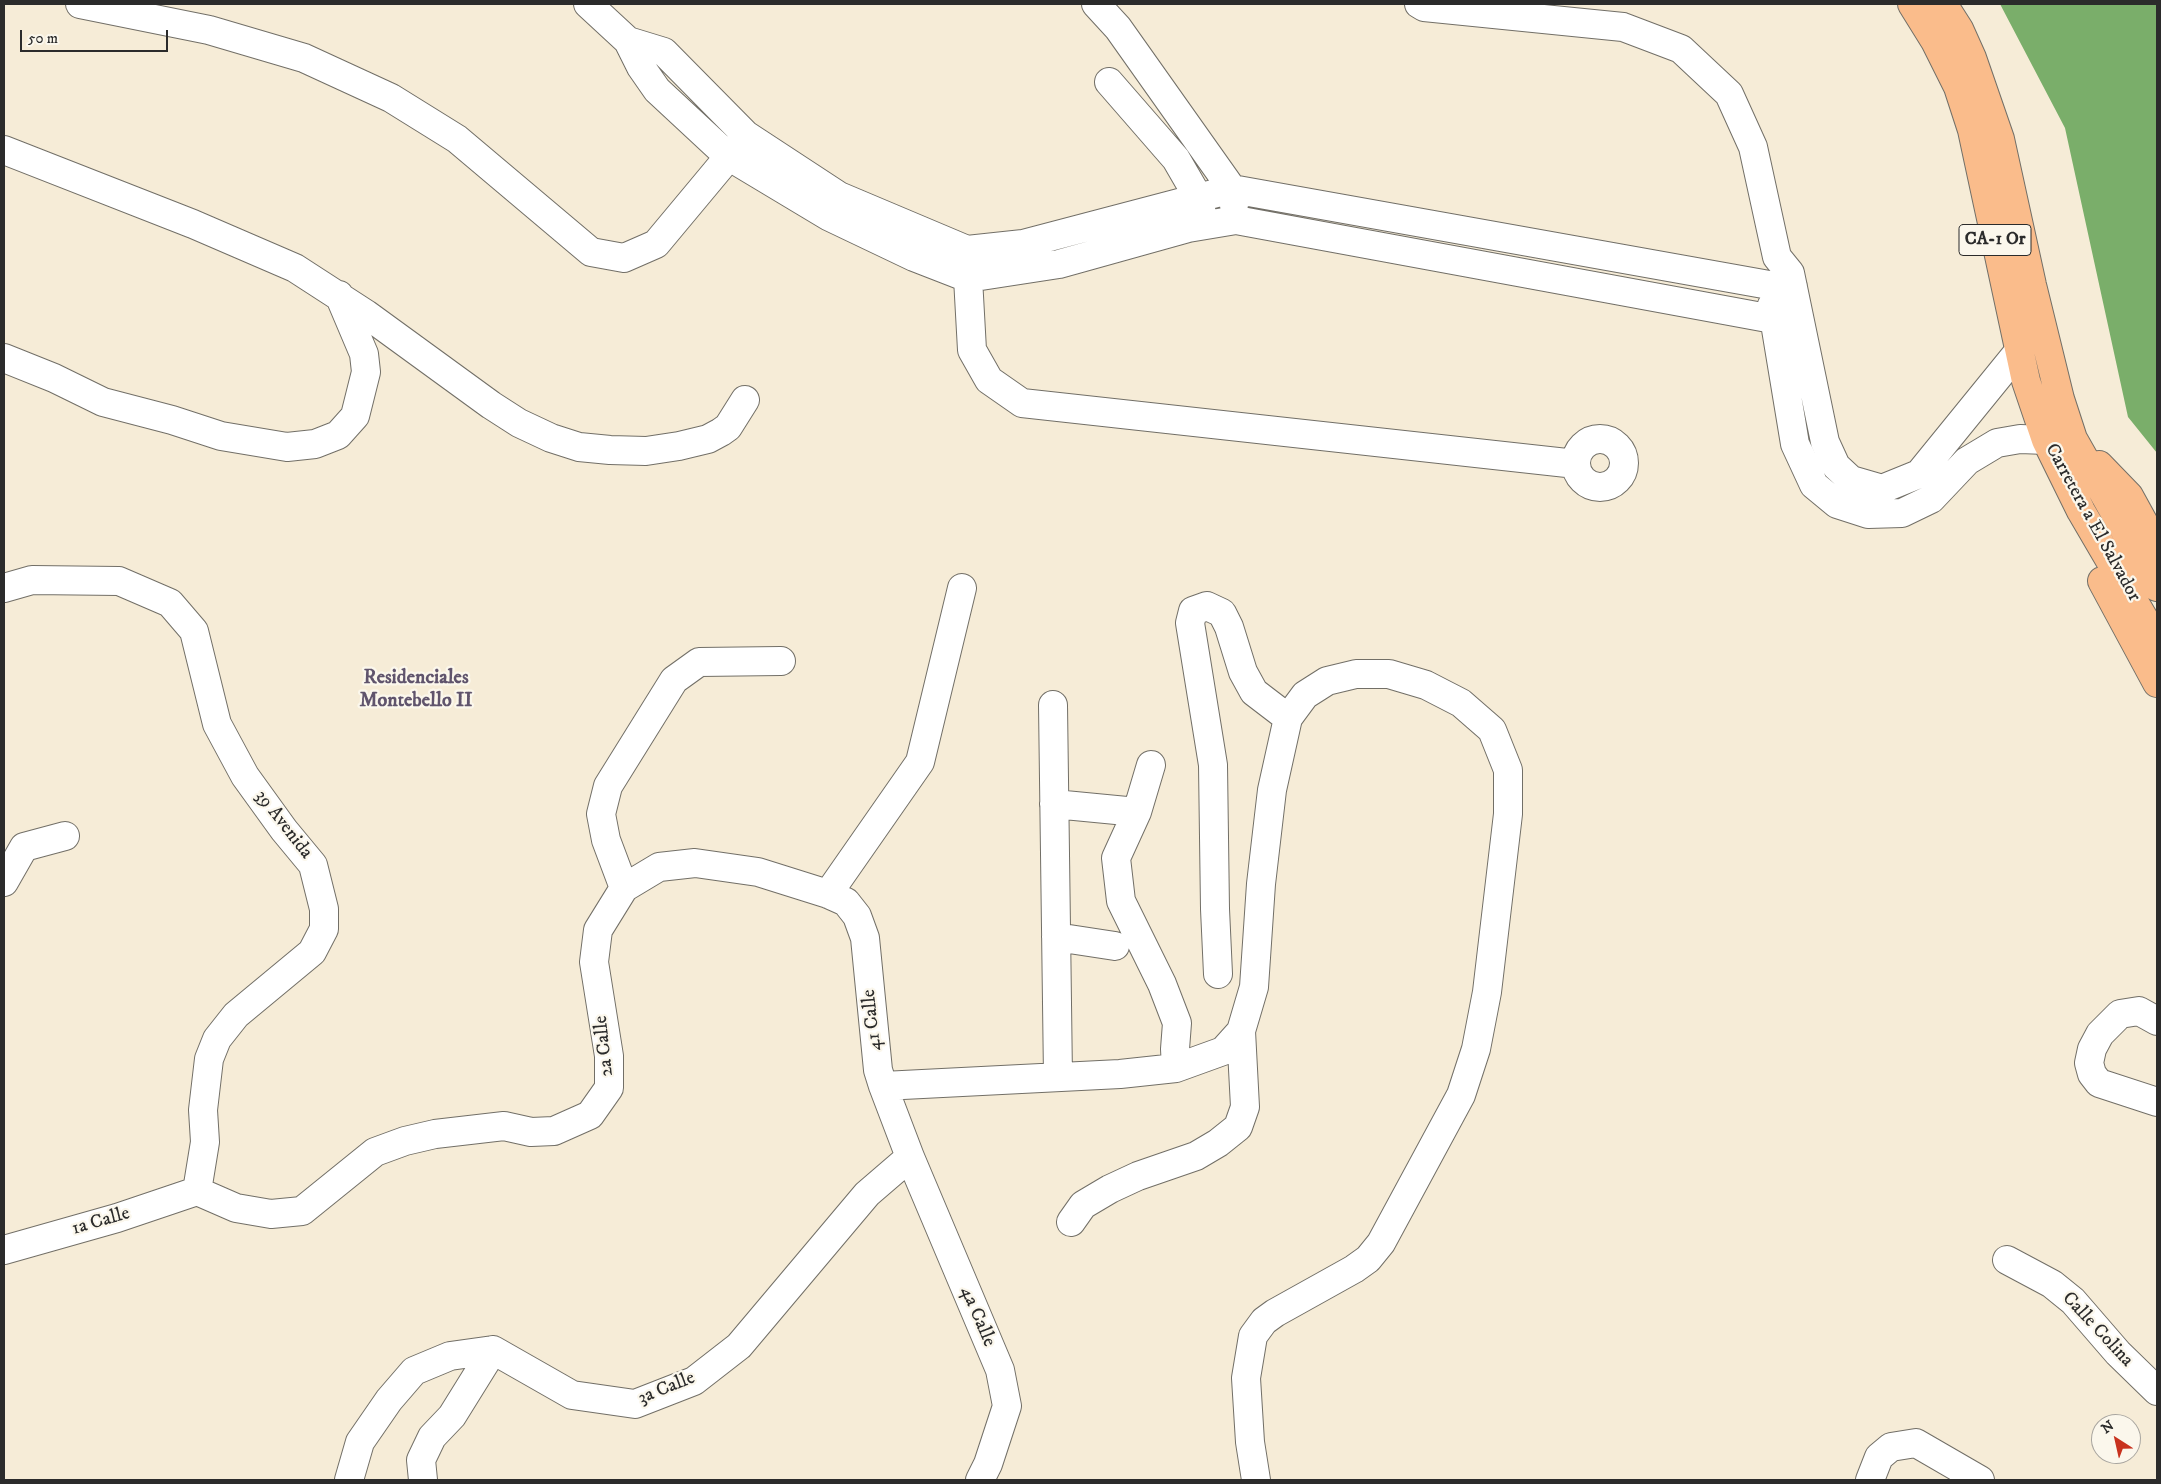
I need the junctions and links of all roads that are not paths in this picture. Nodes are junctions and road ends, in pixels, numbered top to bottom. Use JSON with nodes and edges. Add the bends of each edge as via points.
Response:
{"nodes":[{"id":1,"x":80,"y":4,"type":"edge"},
{"id":2,"x":588,"y":4,"type":"edge"},
{"id":3,"x":1096,"y":4,"type":"edge"},
{"id":4,"x":1419,"y":4,"type":"edge"},
{"id":5,"x":1912,"y":4,"type":"edge"},
{"id":6,"x":1943,"y":4,"type":"edge"},
{"id":7,"x":628,"y":41,"type":"junction"},
{"id":8,"x":1109,"y":82,"type":"dead end"},
{"id":9,"x":746,"y":135,"type":"junction"},
{"id":10,"x":4,"y":150,"type":"edge"},
{"id":11,"x":728,"y":156,"type":"junction"},
{"id":12,"x":1232,"y":190,"type":"junction"},
{"id":13,"x":1198,"y":197,"type":"junction"},
{"id":14,"x":1236,"y":220,"type":"junction"},
{"id":15,"x":1205,"y":225,"type":"junction"},
{"id":16,"x":966,"y":250,"type":"junction"},
{"id":17,"x":968,"y":278,"type":"junction"},
{"id":18,"x":1781,"y":286,"type":"junction"},
{"id":19,"x":339,"y":295,"type":"junction"},
{"id":20,"x":1788,"y":322,"type":"junction"},
{"id":21,"x":2019,"y":351,"type":"junction"},
{"id":22,"x":4,"y":358,"type":"edge"},
{"id":23,"x":745,"y":400,"type":"dead end"},
{"id":24,"x":1980,"y":400,"type":"junction"},
{"id":25,"x":2073,"y":439,"type":"junction"},
{"id":26,"x":2046,"y":440,"type":"junction"},
{"id":27,"x":1997,"y":444,"type":"junction"},
{"id":28,"x":1576,"y":464,"type":"dead end"},
{"id":29,"x":1919,"y":474,"type":"junction"},
{"id":30,"x":2066,"y":481,"type":"junction"},
{"id":31,"x":1931,"y":500,"type":"junction"},
{"id":32,"x":2157,"y":547,"type":"edge"},
{"id":33,"x":2157,"y":587,"type":"edge"},
{"id":34,"x":4,"y":588,"type":"edge"},
{"id":35,"x":962,"y":588,"type":"dead end"},
{"id":36,"x":2155,"y":637,"type":"edge"},
{"id":37,"x":781,"y":661,"type":"dead end"},
{"id":38,"x":2157,"y":683,"type":"edge"},
{"id":39,"x":1053,"y":705,"type":"dead end"},
{"id":40,"x":1288,"y":718,"type":"junction"},
{"id":41,"x":1150,"y":765,"type":"dead end"},
{"id":42,"x":1054,"y":804,"type":"junction"},
{"id":43,"x":1137,"y":812,"type":"junction"},
{"id":44,"x":65,"y":836,"type":"dead end"},
{"id":45,"x":4,"y":882,"type":"edge"},
{"id":46,"x":624,"y":888,"type":"junction"},
{"id":47,"x":828,"y":894,"type":"junction"},
{"id":48,"x":1056,"y":937,"type":"junction"},
{"id":49,"x":1115,"y":946,"type":"dead end"},
{"id":50,"x":1218,"y":974,"type":"dead end"},
{"id":51,"x":2157,"y":1021,"type":"edge"},
{"id":52,"x":1241,"y":1031,"type":"junction"},
{"id":53,"x":1176,"y":1068,"type":"junction"},
{"id":54,"x":1058,"y":1077,"type":"junction"},
{"id":55,"x":883,"y":1086,"type":"junction"},
{"id":56,"x":2157,"y":1102,"type":"edge"},
{"id":57,"x":910,"y":1157,"type":"junction"},
{"id":58,"x":197,"y":1191,"type":"junction"},
{"id":59,"x":1071,"y":1222,"type":"dead end"},
{"id":60,"x":4,"y":1250,"type":"edge"},
{"id":61,"x":2007,"y":1260,"type":"dead end"},
{"id":62,"x":493,"y":1350,"type":"junction"},
{"id":63,"x":2157,"y":1391,"type":"edge"},
{"id":64,"x":349,"y":1480,"type":"edge"},
{"id":65,"x":423,"y":1480,"type":"edge"},
{"id":66,"x":980,"y":1480,"type":"edge"},
{"id":67,"x":1256,"y":1480,"type":"edge"},
{"id":68,"x":1870,"y":1480,"type":"edge"},
{"id":69,"x":1980,"y":1480,"type":"edge"}],
"edges":[{"from":1,"to":11,"type":"street","via":[[209,30],[304,58],[391,98],[457,138],[591,252],[624,258],[656,244]]},
{"from":2,"to":7,"type":"street"},
{"from":3,"to":12,"type":"street","via":[[1118,28]]},
{"from":4,"to":18,"type":"street","via":[[1623,27],[1681,49],[1729,94],[1753,148],[1777,257],[1790,273]]},
{"from":5,"to":21,"type":"highway","name":"Carretera a El Salvador","number":"CA-1 Or","via":[[1958,87],[1972,130]]},
{"from":6,"to":25,"type":"highway","name":"Carretera a El Salvador","number":"CA-1 Or","via":[[1972,58],[2000,139],[2036,304]]},
{"from":7,"to":9,"type":"street","via":[[664,52]]},
{"from":7,"to":11,"type":"street","via":[[656,90]]},
{"from":8,"to":13,"type":"street","via":[[1176,159]]},
{"from":9,"to":11,"type":"street"},
{"from":9,"to":16,"type":"street","via":[[839,196]]},
{"from":10,"to":19,"type":"street","via":[[295,268]]},
{"from":11,"to":17,"type":"street","via":[[828,216],[914,257]]},
{"from":12,"to":13,"type":"street"},
{"from":12,"to":14,"type":"street"},
{"from":12,"to":18,"type":"street"},
{"from":13,"to":15,"type":"street"},
{"from":13,"to":16,"type":"street","via":[[1023,244]]},
{"from":14,"to":15,"type":"street"},
{"from":14,"to":20,"type":"street"},
{"from":15,"to":17,"type":"street","via":[[1059,264]]},
{"from":16,"to":17,"type":"street"},
{"from":17,"to":28,"type":"street","via":[[972,350],[989,380],[1022,403]]},
{"from":18,"to":20,"type":"street"},
{"from":19,"to":22,"type":"street","via":[[364,354],[366,372],[355,416],[338,434],[314,444],[286,447],[221,436],[103,402]]},
{"from":19,"to":23,"type":"street","via":[[518,423],[579,447],[646,451],[708,439],[728,427]]},
{"from":20,"to":29,"type":"street","via":[[1825,442],[1836,466],[1851,480],[1882,489]]},
{"from":20,"to":31,"type":"street","via":[[1795,444],[1814,485],[1838,504],[1868,514],[1902,513]]},
{"from":21,"to":24,"type":"street"},
{"from":21,"to":26,"type":"highway","name":"Carretera a El Salvador","number":"CA-1 Or"},
{"from":24,"to":27,"type":"street"},
{"from":24,"to":29,"type":"street"},
{"from":25,"to":32,"type":"highway","via":[[2129,496]]},
{"from":25,"to":33,"type":"highway","name":"Carretera a El Salvador","number":"CA-1 Or"},
{"from":26,"to":27,"type":"street","via":[[2020,439]]},
{"from":26,"to":30,"type":"highway","name":"Carretera a El Salvador","number":"CA-1 Or"},
{"from":27,"to":31,"type":"street","via":[[1966,461]]},
{"from":29,"to":31,"type":"street"},
{"from":30,"to":36,"type":"highway","name":"Carretera a El Salvador","number":"CA-1 Or"},
{"from":30,"to":38,"type":"highway","via":[[2077,533]]},
{"from":34,"to":58,"type":"street","name":"39 Avenida","via":[[32,580],[119,581],[170,603],[194,631],[217,724],[245,776],[313,865],[324,909],[324,929],[312,952],[236,1015],[218,1039],[209,1059],[203,1110],[205,1142]]},
{"from":35,"to":47,"type":"street","via":[[920,762]]},
{"from":37,"to":46,"type":"street","via":[[699,662],[674,680],[608,786],[602,814],[606,840]]},
{"from":39,"to":42,"type":"street"},
{"from":40,"to":50,"type":"street","via":[[1254,692],[1243,672],[1222,612],[1207,606],[1193,611],[1190,623],[1213,765]]},
{"from":40,"to":52,"type":"street","via":[[1272,790],[1254,987]]},
{"from":40,"to":67,"type":"street","via":[[1305,694],[1327,681],[1356,674],[1389,674],[1426,685],[1461,703],[1492,730],[1508,770],[1508,814],[1487,992],[1476,1049],[1461,1095],[1381,1243],[1368,1259],[1275,1312],[1253,1336],[1246,1378]]},
{"from":41,"to":43,"type":"street"},
{"from":42,"to":43,"type":"street"},
{"from":42,"to":48,"type":"street"},
{"from":43,"to":53,"type":"street","via":[[1116,858],[1121,900],[1162,984],[1177,1023]]},
{"from":44,"to":45,"type":"street","via":[[24,847]]},
{"from":46,"to":47,"type":"street","name":"2a Calle","via":[[659,867],[695,863],[758,872]]},
{"from":46,"to":58,"type":"street","name":"2a Calle","via":[[598,930],[594,962],[609,1056],[609,1088],[590,1115],[554,1131],[530,1132],[504,1126],[405,1141],[375,1152],[302,1211],[271,1214],[236,1208]]},
{"from":47,"to":55,"type":"street","name":"41 Calle","via":[[846,902],[857,916],[865,938],[878,1070]]},
{"from":48,"to":49,"type":"street"},
{"from":48,"to":54,"type":"street"},
{"from":51,"to":56,"type":"street","via":[[2139,1011],[2120,1014],[2100,1034],[2089,1063],[2099,1083]]},
{"from":52,"to":53,"type":"street","via":[[1223,1051]]},
{"from":52,"to":59,"type":"street","via":[[1245,1107],[1238,1127],[1196,1156],[1110,1189],[1083,1205]]},
{"from":53,"to":54,"type":"street"},
{"from":54,"to":55,"type":"street"},
{"from":55,"to":57,"type":"street","name":"41 Calle"},
{"from":57,"to":62,"type":"street","name":"3a Calle","via":[[868,1194],[739,1346],[694,1381],[635,1404],[572,1395]]},
{"from":57,"to":66,"type":"street","name":"4a Calle","via":[[1000,1370],[1007,1406]]},
{"from":58,"to":60,"type":"street","name":"1a Calle"},
{"from":61,"to":63,"type":"street","name":"Calle Colina","via":[[2052,1284],[2073,1301],[2118,1353]]},
{"from":62,"to":64,"type":"street","via":[[450,1356],[414,1371],[360,1442]]},
{"from":62,"to":65,"type":"street","via":[[452,1416],[432,1437],[421,1460]]},
{"from":68,"to":69,"type":"street","via":[[1879,1457],[1891,1446],[1916,1443]]}]}
